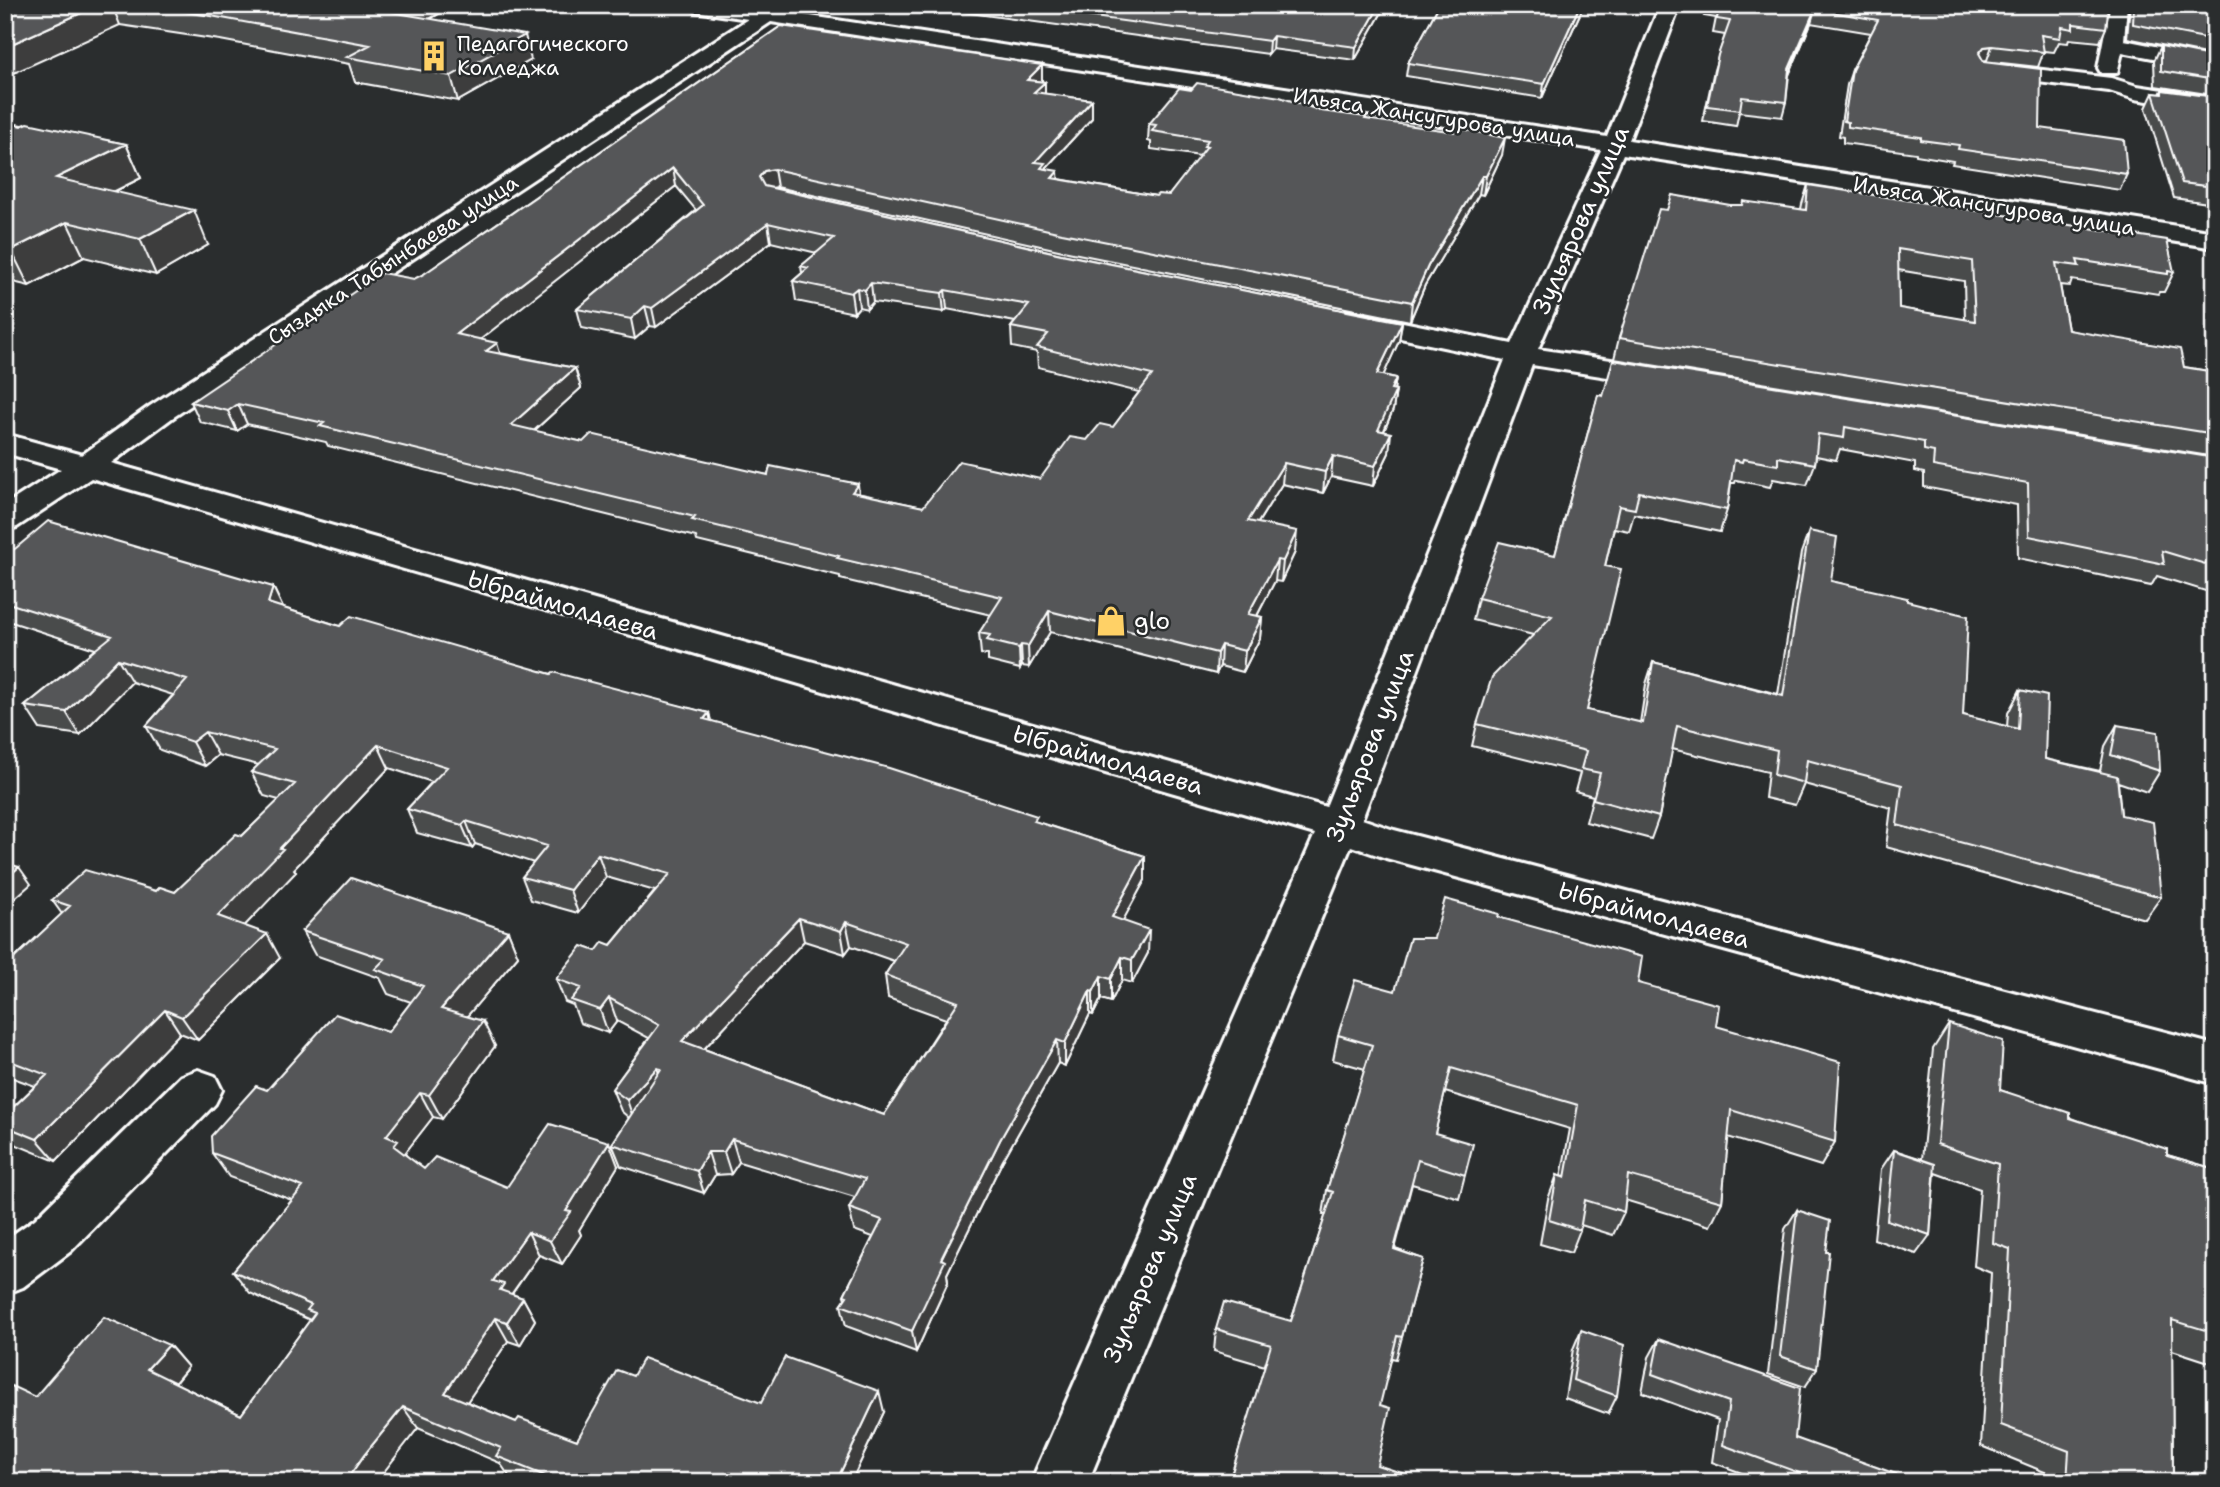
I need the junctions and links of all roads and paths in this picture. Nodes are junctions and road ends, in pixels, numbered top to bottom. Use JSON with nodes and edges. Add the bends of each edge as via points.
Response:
{"nodes":[{"id":1,"x":695,"y":5,"type":"edge"},
{"id":2,"x":1670,"y":5,"type":"edge"},
{"id":3,"x":2117,"y":5,"type":"edge"},
{"id":4,"x":775,"y":11,"type":"edge"},
{"id":5,"x":2114,"y":44,"type":"junction"},
{"id":6,"x":2215,"y":64,"type":"edge"},
{"id":7,"x":1987,"y":69,"type":"edge"},
{"id":8,"x":2113,"y":94,"type":"junction"},
{"id":9,"x":2213,"y":105,"type":"edge"},
{"id":10,"x":1615,"y":146,"type":"junction"},
{"id":11,"x":2215,"y":240,"type":"edge"},
{"id":12,"x":1315,"y":313,"type":"edge"},
{"id":13,"x":1521,"y":355,"type":"junction"},
{"id":14,"x":1691,"y":382,"type":"edge"},
{"id":15,"x":5,"y":443,"type":"edge"},
{"id":16,"x":86,"y":467,"type":"junction"},
{"id":17,"x":5,"y":520,"type":"edge"},
{"id":18,"x":1339,"y":826,"type":"junction"},
{"id":19,"x":2215,"y":1065,"type":"edge"},
{"id":20,"x":198,"y":1090,"type":"dead end"},
{"id":21,"x":5,"y":1270,"type":"edge"},
{"id":22,"x":1059,"y":1482,"type":"edge"}],
"edges":[{"from":1,"to":4,"type":"street","name":"Ильяса Жансугурова улица"},
{"from":2,"to":10,"type":"street","name":"Зульярова улица"},
{"from":3,"to":5,"type":"street"},
{"from":4,"to":10,"type":"street","name":"Ильяса Жансугурова улица"},
{"from":4,"to":16,"type":"street","name":"Сыздыка Табынбаева улица","via":[[160,412]]},
{"from":5,"to":6,"type":"street"},
{"from":5,"to":8,"type":"street","via":[[2108,62]]},
{"from":7,"to":8,"type":"street"},
{"from":8,"to":9,"type":"street","via":[[2135,92]]},
{"from":10,"to":11,"type":"street","name":"Ильяса Жансугурова улица"},
{"from":10,"to":13,"type":"street","name":"Зульярова улица"},
{"from":12,"to":13,"type":"street"},
{"from":13,"to":14,"type":"street"},
{"from":13,"to":18,"type":"street","name":"Зульярова улица"},
{"from":15,"to":16,"type":"street","name":"Ыбраймолдаева"},
{"from":16,"to":17,"type":"street","name":"Сыздыка Табынбаева улица"},
{"from":16,"to":18,"type":"street","name":"Ыбраймолдаева"},
{"from":18,"to":19,"type":"street","name":"Ыбраймолдаева","via":[[1399,847]]},
{"from":18,"to":22,"type":"street","name":"Зульярова улица"},
{"from":20,"to":21,"type":"street","via":[[53,1235]]}]}
